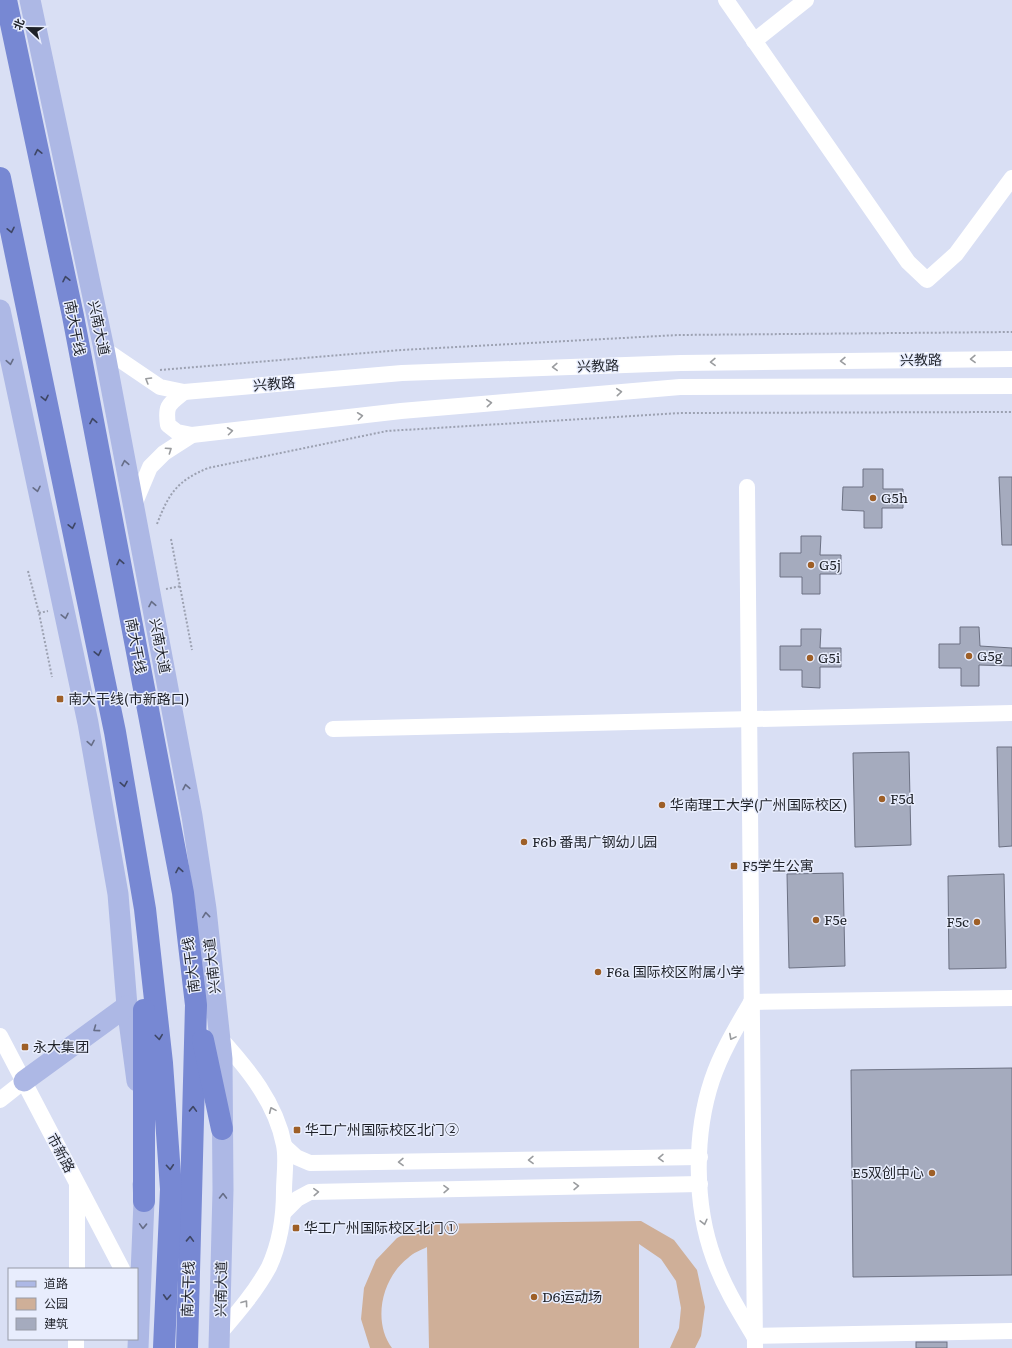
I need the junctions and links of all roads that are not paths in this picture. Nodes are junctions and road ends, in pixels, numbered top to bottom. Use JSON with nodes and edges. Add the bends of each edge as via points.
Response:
{"nodes":[{"id":1,"x":6,"y":0,"type":"edge"},
{"id":2,"x":30,"y":0,"type":"edge"},
{"id":3,"x":726,"y":0,"type":"edge"},
{"id":4,"x":806,"y":0,"type":"edge"},
{"id":5,"x":754,"y":41,"type":"junction"},
{"id":6,"x":0,"y":178,"type":"edge"},
{"id":7,"x":1012,"y":178,"type":"edge"},
{"id":8,"x":0,"y":310,"type":"edge"},
{"id":9,"x":104,"y":349,"type":"junction"},
{"id":10,"x":1012,"y":359,"type":"edge"},
{"id":11,"x":1012,"y":386,"type":"edge"},
{"id":12,"x":184,"y":392,"type":"junction"},
{"id":13,"x":192,"y":435,"type":"junction"},
{"id":14,"x":747,"y":487,"type":"dead end"},
{"id":15,"x":134,"y":505,"type":"junction"},
{"id":16,"x":1012,"y":713,"type":"edge"},
{"id":17,"x":750,"y":719,"type":"junction"},
{"id":18,"x":333,"y":729,"type":"dead end"},
{"id":19,"x":145,"y":909,"type":"junction"},
{"id":20,"x":1012,"y":998,"type":"edge"},
{"id":21,"x":751,"y":1002,"type":"junction"},
{"id":22,"x":127,"y":1006,"type":"junction"},
{"id":23,"x":196,"y":1006,"type":"junction"},
{"id":24,"x":0,"y":1036,"type":"edge"},
{"id":25,"x":220,"y":1038,"type":"junction"},
{"id":26,"x":24,"y":1081,"type":"junction"},
{"id":27,"x":0,"y":1100,"type":"edge"},
{"id":28,"x":222,"y":1129,"type":"junction"},
{"id":29,"x":285,"y":1147,"type":"junction"},
{"id":30,"x":700,"y":1157,"type":"junction"},
{"id":31,"x":77,"y":1184,"type":"junction"},
{"id":32,"x":700,"y":1184,"type":"junction"},
{"id":33,"x":144,"y":1201,"type":"junction"},
{"id":34,"x":284,"y":1212,"type":"junction"},
{"id":35,"x":77,"y":1268,"type":"edge"},
{"id":36,"x":121,"y":1268,"type":"edge"},
{"id":37,"x":138,"y":1300,"type":"edge"},
{"id":38,"x":1012,"y":1331,"type":"edge"},
{"id":39,"x":220,"y":1340,"type":"edge"},
{"id":40,"x":754,"y":1342,"type":"edge"},
{"id":41,"x":138,"y":1348,"type":"edge"},
{"id":42,"x":164,"y":1348,"type":"edge"},
{"id":43,"x":187,"y":1348,"type":"edge"}],
"edges":[{"from":23,"to":1,"type":"highway","name":"南大干线","one_way":true,"via":[[183,893],[73,316]]},
{"from":2,"to":9,"type":"main road","name":"兴南大道"},
{"from":3,"to":5,"type":"street"},
{"from":4,"to":5,"type":"street"},
{"from":5,"to":7,"type":"street","via":[[908,262],[928,280],[956,254]]},
{"from":6,"to":19,"type":"highway","name":"南大干线","one_way":true,"via":[[115,732]]},
{"from":8,"to":22,"type":"main road","one_way":true,"via":[[88,723],[118,894]]},
{"from":12,"to":9,"type":"street","name":"兴教路","one_way":true,"via":[[160,387]]},
{"from":15,"to":9,"type":"main road","name":"兴南大道","one_way":true},
{"from":10,"to":12,"type":"street","name":"兴教路","one_way":true,"via":[[681,363],[402,373]]},
{"from":13,"to":11,"type":"street","name":"兴教路","one_way":true,"via":[[401,411],[680,387]]},
{"from":12,"to":13,"type":"street","via":[[171,402],[166,412],[168,425],[177,432]]},
{"from":15,"to":13,"type":"street","one_way":true,"via":[[150,467],[164,453]]},
{"from":14,"to":17,"type":"street"},
{"from":25,"to":15,"type":"main road","name":"兴南大道","one_way":true,"via":[[206,909],[192,816]]},
{"from":16,"to":17,"type":"street"},
{"from":17,"to":18,"type":"street"},
{"from":17,"to":21,"type":"street"},
{"from":19,"to":33,"type":"highway"},
{"from":19,"to":42,"type":"highway","name":"南大干线","one_way":true,"via":[[162,1063],[171,1189]]},
{"from":20,"to":21,"type":"street"},
{"from":21,"to":30,"type":"street","one_way":true,"via":[[729,1041],[712,1080],[703,1123]]},
{"from":21,"to":40,"type":"street"},
{"from":22,"to":26,"type":"main road","one_way":true},
{"from":22,"to":33,"type":"main road","via":[[137,1086]]},
{"from":23,"to":28,"type":"highway"},
{"from":43,"to":23,"type":"highway","name":"南大干线","one_way":true},
{"from":24,"to":26,"type":"street","name":"市新路"},
{"from":25,"to":28,"type":"main road","name":"兴南大道","via":[[223,1070]]},
{"from":29,"to":25,"type":"street","one_way":true,"via":[[266,1098],[245,1066]]},
{"from":26,"to":27,"type":"street"},
{"from":26,"to":31,"type":"street","name":"市新路"},
{"from":39,"to":28,"type":"main road","name":"兴南大道","one_way":true},
{"from":30,"to":29,"type":"street","one_way":true,"via":[[310,1163],[296,1157]]},
{"from":29,"to":34,"type":"street"},
{"from":30,"to":32,"type":"street"},
{"from":31,"to":35,"type":"street"},
{"from":31,"to":36,"type":"street","name":"市新路"},
{"from":34,"to":32,"type":"street","one_way":true,"via":[[297,1199],[310,1192]]},
{"from":32,"to":40,"type":"street","one_way":true,"via":[[702,1218],[714,1258]]},
{"from":33,"to":37,"type":"main road","one_way":true},
{"from":39,"to":34,"type":"street","one_way":true,"via":[[269,1267],[279,1239]]},
{"from":37,"to":41,"type":"main road"},
{"from":38,"to":40,"type":"street"}]}
